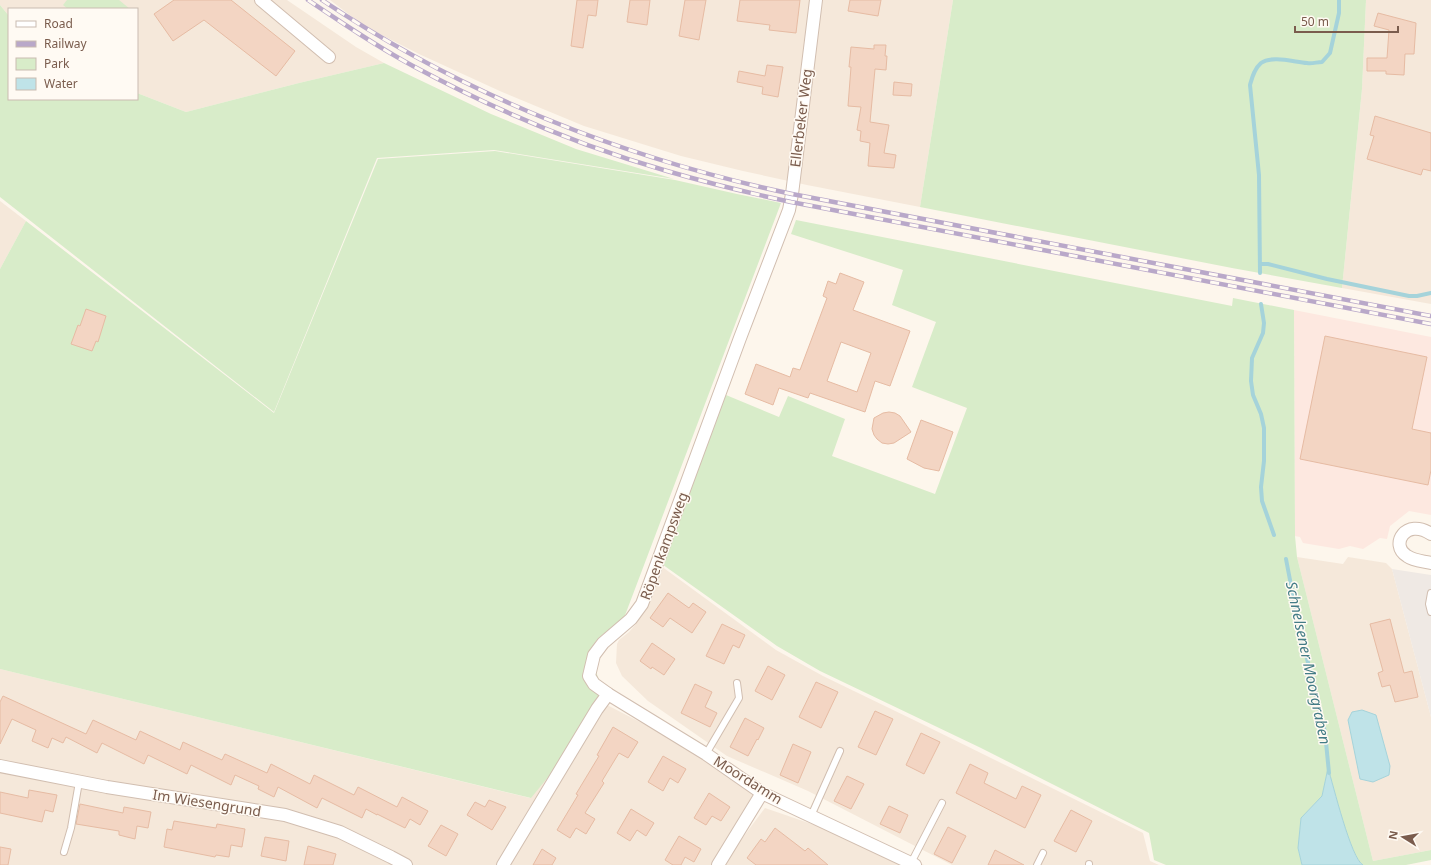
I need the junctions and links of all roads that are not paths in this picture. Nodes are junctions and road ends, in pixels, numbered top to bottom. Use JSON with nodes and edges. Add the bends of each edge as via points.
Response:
{"nodes":[{"id":1,"x":261,"y":0,"type":"edge"},
{"id":2,"x":816,"y":0,"type":"edge"},
{"id":3,"x":329,"y":57,"type":"dead end"},
{"id":4,"x":780,"y":234,"type":"joint"},
{"id":5,"x":1431,"y":534,"type":"edge"},
{"id":6,"x":1431,"y":563,"type":"edge"},
{"id":7,"x":1431,"y":593,"type":"edge"},
{"id":8,"x":1431,"y":612,"type":"edge"},
{"id":9,"x":737,"y":683,"type":"dead end"},
{"id":10,"x":608,"y":694,"type":"junction"},
{"id":11,"x":840,"y":751,"type":"dead end"},
{"id":12,"x":706,"y":754,"type":"junction"},
{"id":13,"x":0,"y":766,"type":"edge"},
{"id":14,"x":79,"y":782,"type":"junction"},
{"id":15,"x":762,"y":793,"type":"junction"},
{"id":16,"x":942,"y":803,"type":"dead end"},
{"id":17,"x":811,"y":816,"type":"junction"},
{"id":18,"x":64,"y":852,"type":"dead end"},
{"id":19,"x":1043,"y":853,"type":"dead end"},
{"id":20,"x":913,"y":864,"type":"edge"},
{"id":21,"x":406,"y":865,"type":"edge"},
{"id":22,"x":503,"y":865,"type":"edge"},
{"id":23,"x":718,"y":865,"type":"edge"},
{"id":24,"x":1037,"y":865,"type":"edge"}],
"edges":[{"from":1,"to":3,"type":"street"},
{"from":2,"to":4,"type":"street","name":"Ellerbeker Weg","via":[[792,194]]},
{"from":4,"to":10,"type":"street","name":"Röpenkampsweg","via":[[642,604],[631,619],[603,643],[594,655],[589,676],[594,684]]},
{"from":5,"to":6,"type":"street","via":[[1418,528],[1410,529],[1401,537],[1400,543],[1406,556]]},
{"from":7,"to":8,"type":"lane"},
{"from":9,"to":12,"type":"lane","via":[[739,698]]},
{"from":10,"to":12,"type":"street","name":"Moordamm"},
{"from":10,"to":22,"type":"street"},
{"from":11,"to":17,"type":"lane"},
{"from":12,"to":15,"type":"street","name":"Moordamm"},
{"from":13,"to":14,"type":"street","name":"Im Wiesengrund"},
{"from":14,"to":18,"type":"lane"},
{"from":14,"to":21,"type":"street","name":"Im Wiesengrund","via":[[285,815],[340,832]]},
{"from":15,"to":17,"type":"street","name":"Moordamm"},
{"from":15,"to":23,"type":"street"},
{"from":16,"to":20,"type":"lane"},
{"from":17,"to":20,"type":"street","name":"Moordamm"},
{"from":19,"to":24,"type":"lane"}]}
